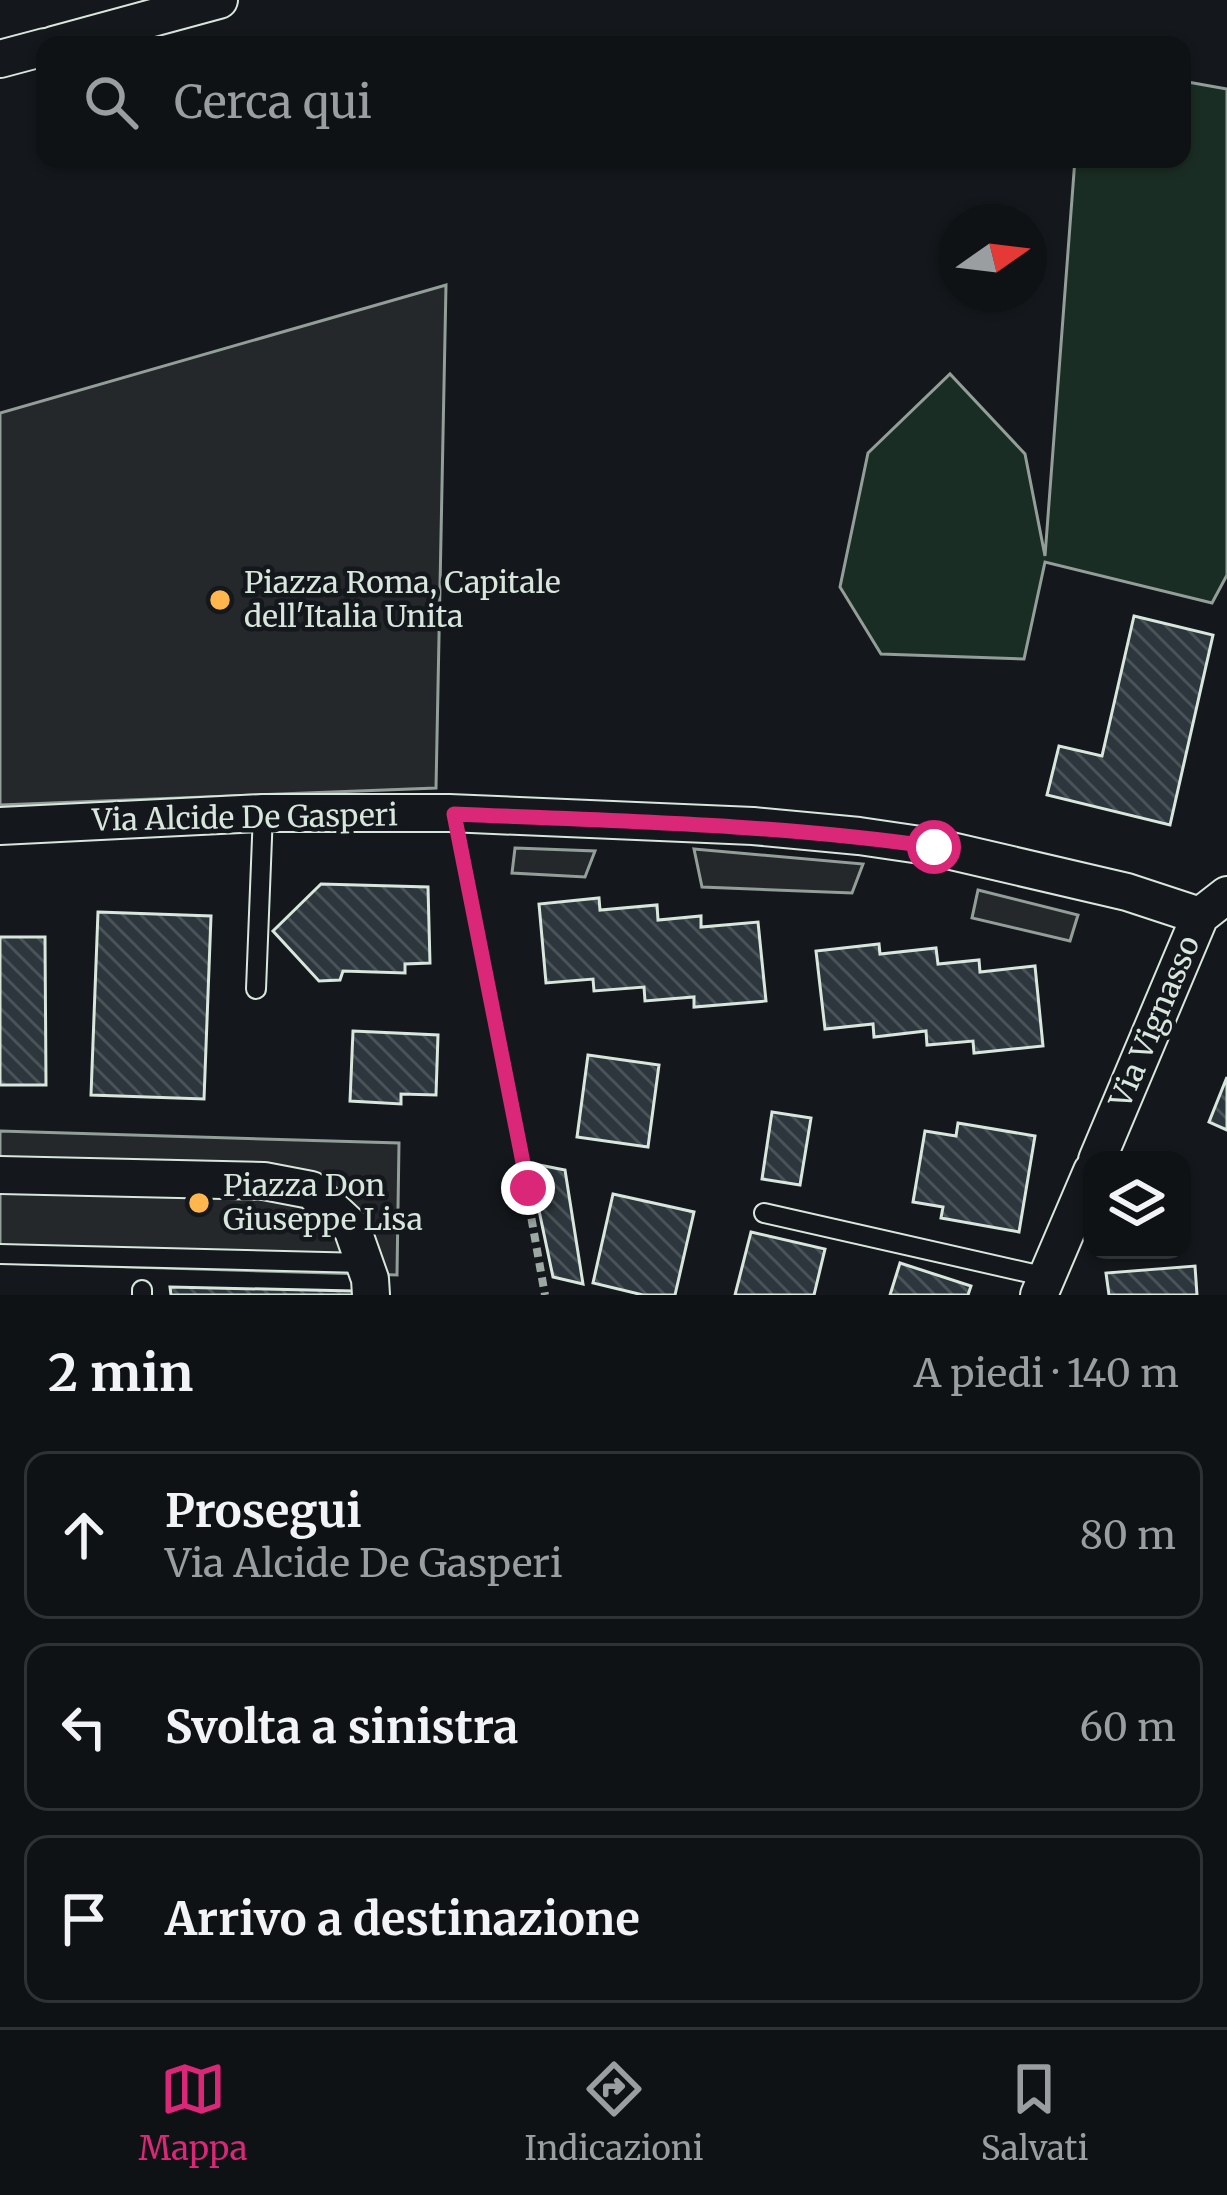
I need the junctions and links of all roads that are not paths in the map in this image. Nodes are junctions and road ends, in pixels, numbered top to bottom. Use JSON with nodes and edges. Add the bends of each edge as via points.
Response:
{"nodes":[{"id":1,"x":219,"y":0,"type":"edge"},
{"id":2,"x":86,"y":36,"type":"edge"},
{"id":3,"x":36,"y":49,"type":"edge"},
{"id":4,"x":0,"y":59,"type":"edge"},
{"id":5,"x":263,"y":813,"type":"junction"},
{"id":6,"x":0,"y":826,"type":"edge"},
{"id":7,"x":1214,"y":905,"type":"edge"},
{"id":8,"x":256,"y":989,"type":"dead end"},
{"id":9,"x":1100,"y":1151,"type":"edge"},
{"id":10,"x":0,"y":1175,"type":"edge"},
{"id":11,"x":1083,"y":1192,"type":"edge"},
{"id":12,"x":764,"y":1213,"type":"dead end"},
{"id":13,"x":0,"y":1254,"type":"edge"},
{"id":14,"x":368,"y":1279,"type":"edge"},
{"id":15,"x":1043,"y":1286,"type":"edge"}],
"edges":[{"from":1,"to":2,"type":"street"},
{"from":3,"to":4,"type":"street"},
{"from":5,"to":6,"type":"street","name":"Via Alcide De Gasperi"},
{"from":5,"to":7,"type":"street","name":"Via Alcide De Gasperi","via":[[454,814],[859,836]]},
{"from":5,"to":8,"type":"lane"},
{"from":7,"to":9,"type":"street","name":"Via Vignasso"},
{"from":10,"to":14,"type":"street","via":[[264,1180],[311,1190],[352,1228]]},
{"from":11,"to":15,"type":"street"},
{"from":12,"to":15,"type":"lane"},
{"from":13,"to":14,"type":"lane"}]}
